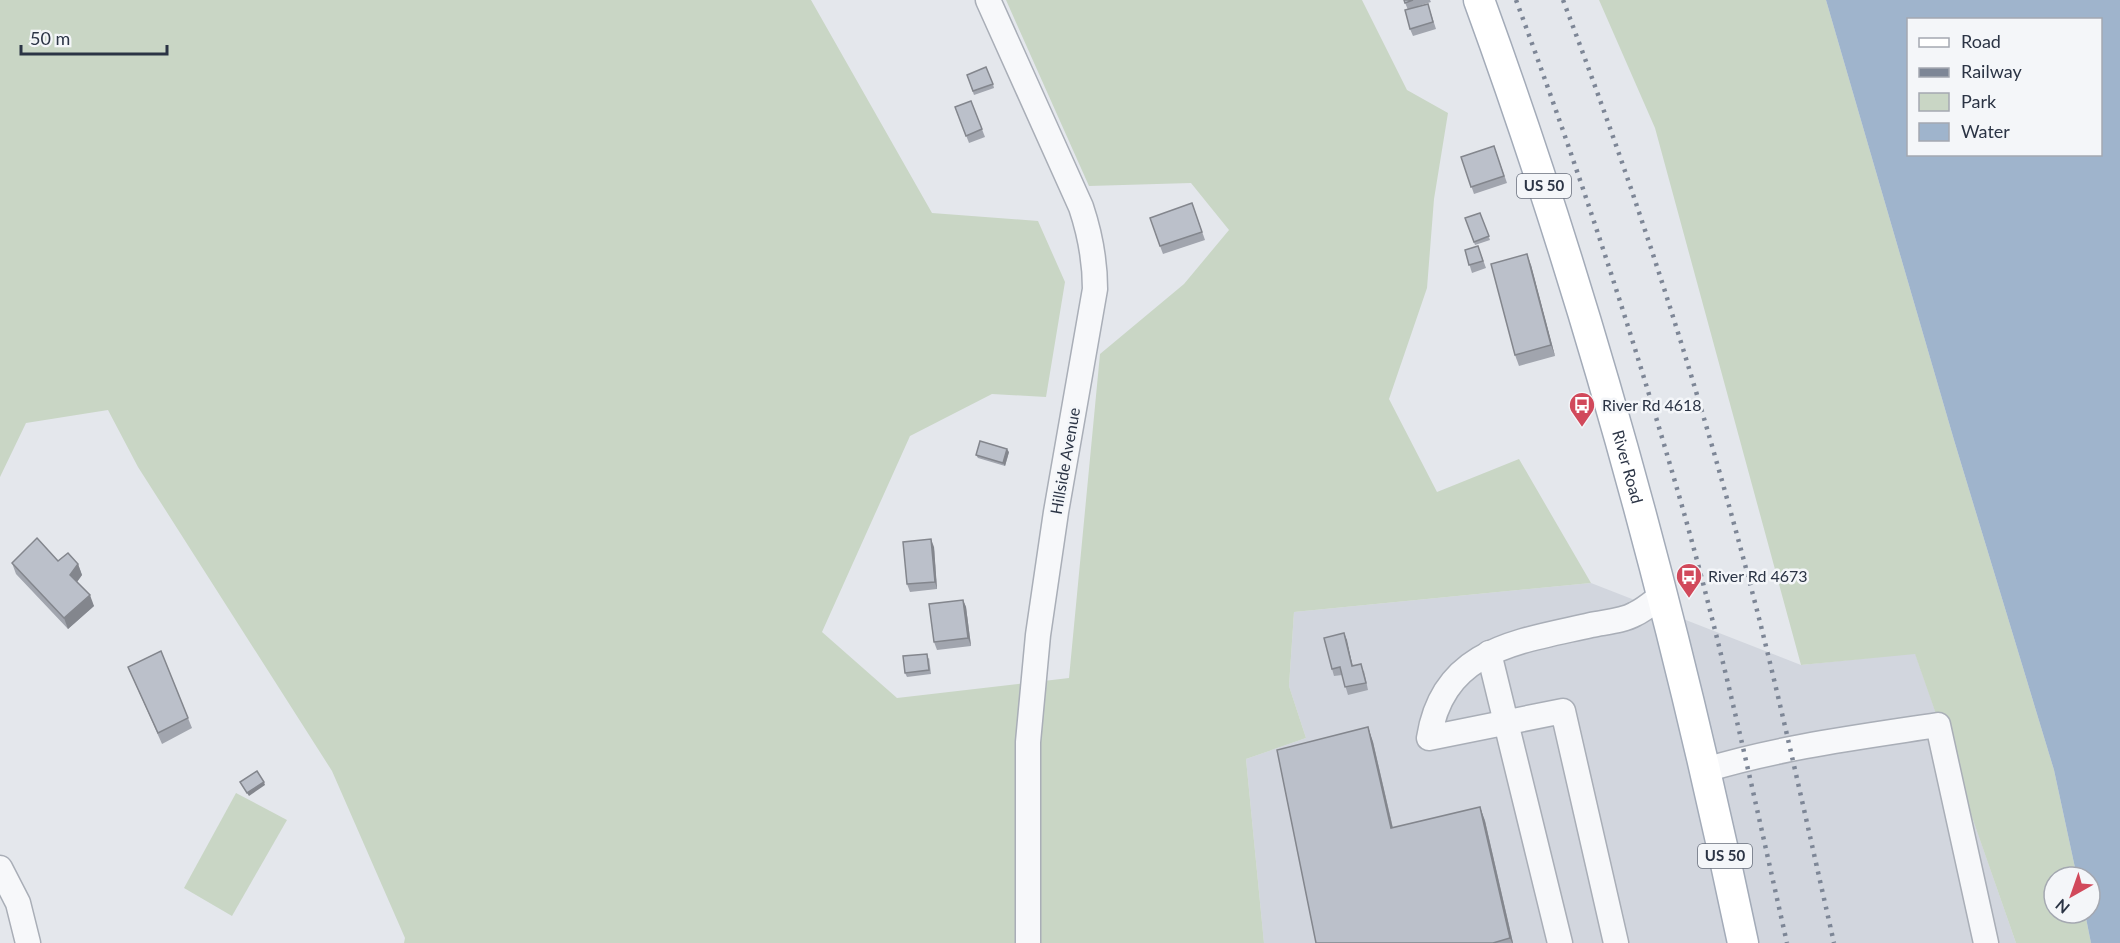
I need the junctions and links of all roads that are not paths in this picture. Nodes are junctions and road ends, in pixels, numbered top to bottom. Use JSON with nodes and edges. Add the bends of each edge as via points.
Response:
{"nodes":[{"id":1,"x":988,"y":0,"type":"edge"},
{"id":2,"x":1479,"y":0,"type":"edge"},
{"id":3,"x":1661,"y":596,"type":"junction"},
{"id":4,"x":1489,"y":653,"type":"junction"},
{"id":5,"x":1506,"y":722,"type":"junction"},
{"id":6,"x":1705,"y":770,"type":"junction"},
{"id":7,"x":0,"y":868,"type":"edge"},
{"id":8,"x":28,"y":943,"type":"edge"},
{"id":9,"x":1028,"y":943,"type":"edge"},
{"id":10,"x":1560,"y":943,"type":"edge"},
{"id":11,"x":1617,"y":943,"type":"edge"},
{"id":12,"x":1743,"y":943,"type":"edge"},
{"id":13,"x":1986,"y":943,"type":"edge"}],
"edges":[{"from":1,"to":9,"type":"street","name":"Hillside Avenue","via":[[1081,207],[1095,261],[1095,289],[1038,635],[1028,742]]},
{"from":2,"to":3,"type":"main road","name":"River Road","number":"US 50","via":[[1579,296],[1634,485]]},
{"from":3,"to":4,"type":"street","via":[[1634,615],[1529,639]]},
{"from":3,"to":6,"type":"main road","name":"River Road","number":"US 50"},
{"from":4,"to":5,"type":"street"},
{"from":4,"to":5,"type":"street","via":[[1461,671],[1442,696],[1429,738]]},
{"from":5,"to":10,"type":"street"},
{"from":5,"to":11,"type":"street","via":[[1563,711]]},
{"from":6,"to":12,"type":"main road","name":"River Road","number":"US 50"},
{"from":6,"to":13,"type":"street","via":[[1790,748],[1938,725]]},
{"from":7,"to":8,"type":"street","via":[[18,903]]}]}
